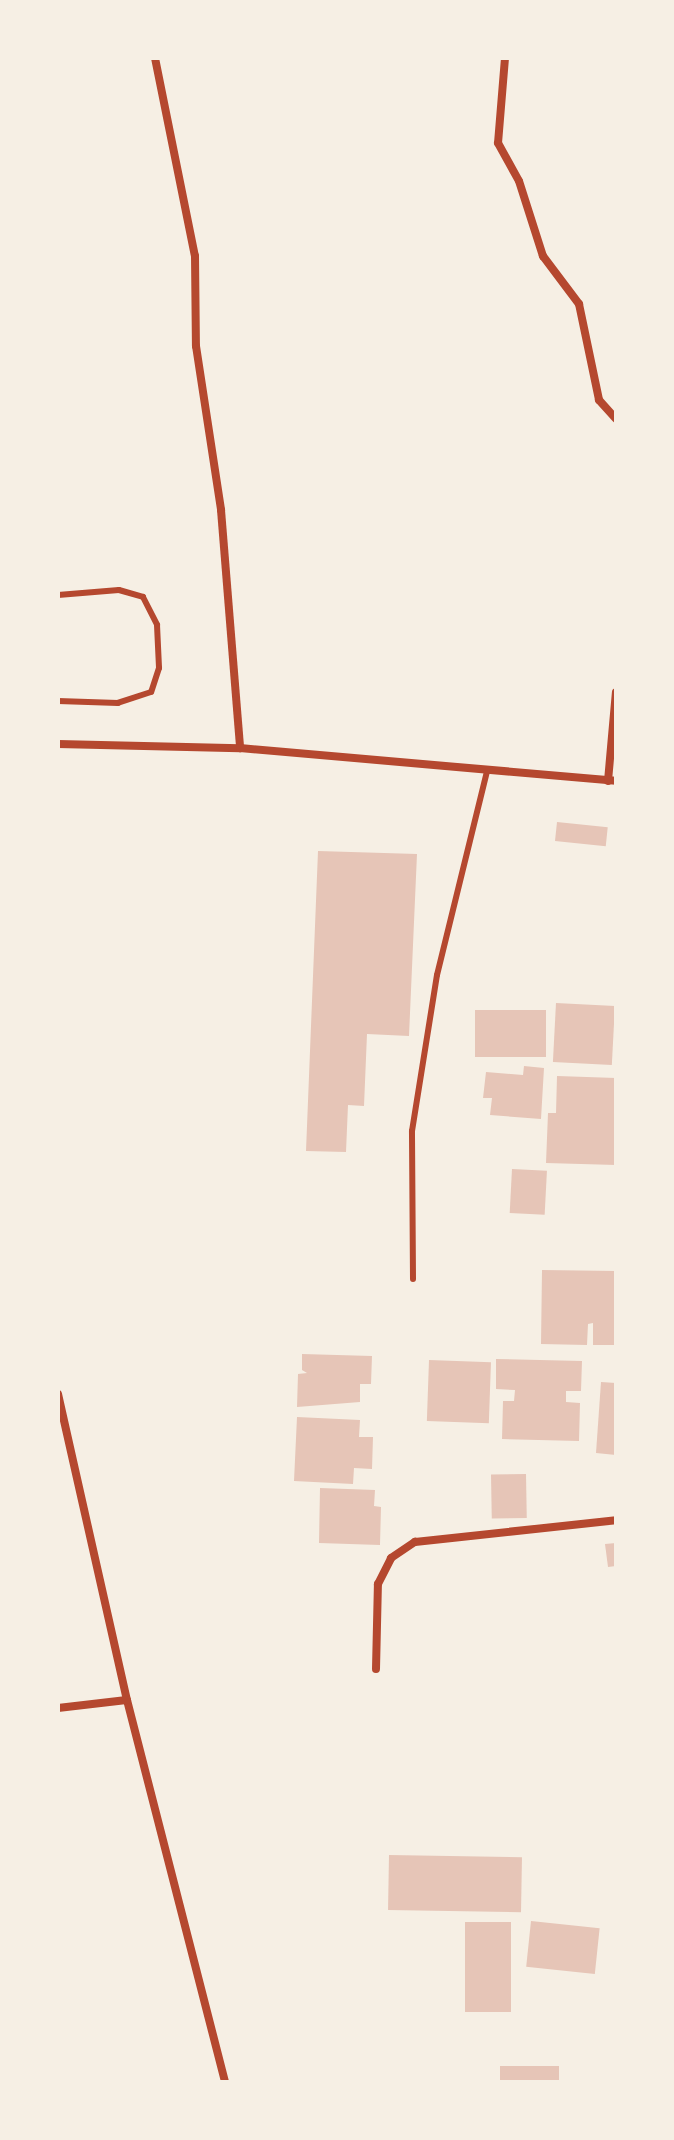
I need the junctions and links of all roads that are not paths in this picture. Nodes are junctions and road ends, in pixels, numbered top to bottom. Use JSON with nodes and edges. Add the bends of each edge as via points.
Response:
{"nodes":[{"id":1,"x":155,"y":58,"type":"edge"},
{"id":2,"x":505,"y":58,"type":"edge"},
{"id":3,"x":616,"y":419,"type":"edge"},
{"id":4,"x":58,"y":595,"type":"edge"},
{"id":5,"x":616,"y":692,"type":"edge"},
{"id":6,"x":58,"y":701,"type":"edge"},
{"id":7,"x":58,"y":744,"type":"edge"},
{"id":8,"x":240,"y":748,"type":"junction"},
{"id":9,"x":487,"y":771,"type":"junction"},
{"id":10,"x":612,"y":781,"type":"edge"},
{"id":11,"x":413,"y":1279,"type":"dead end"},
{"id":12,"x":58,"y":1394,"type":"edge"},
{"id":13,"x":616,"y":1520,"type":"edge"},
{"id":14,"x":376,"y":1669,"type":"dead end"},
{"id":15,"x":127,"y":1700,"type":"junction"},
{"id":16,"x":58,"y":1708,"type":"edge"},
{"id":17,"x":225,"y":2082,"type":"edge"}],
"edges":[{"from":1,"to":8,"type":"street","via":[[195,256],[196,346],[221,510]]},
{"from":2,"to":3,"type":"street","via":[[498,143],[519,181],[543,256],[579,304],[599,400]]},
{"from":4,"to":6,"type":"lane","via":[[119,590],[143,597],[157,625],[159,668],[151,692],[118,703]]},
{"from":5,"to":10,"type":"street"},
{"from":7,"to":8,"type":"street"},
{"from":8,"to":9,"type":"street"},
{"from":9,"to":10,"type":"street"},
{"from":9,"to":11,"type":"lane","via":[[437,975],[412,1131]]},
{"from":12,"to":15,"type":"street"},
{"from":13,"to":14,"type":"street","via":[[415,1542],[391,1558],[378,1584]]},
{"from":15,"to":16,"type":"street"},
{"from":15,"to":17,"type":"street"}]}
